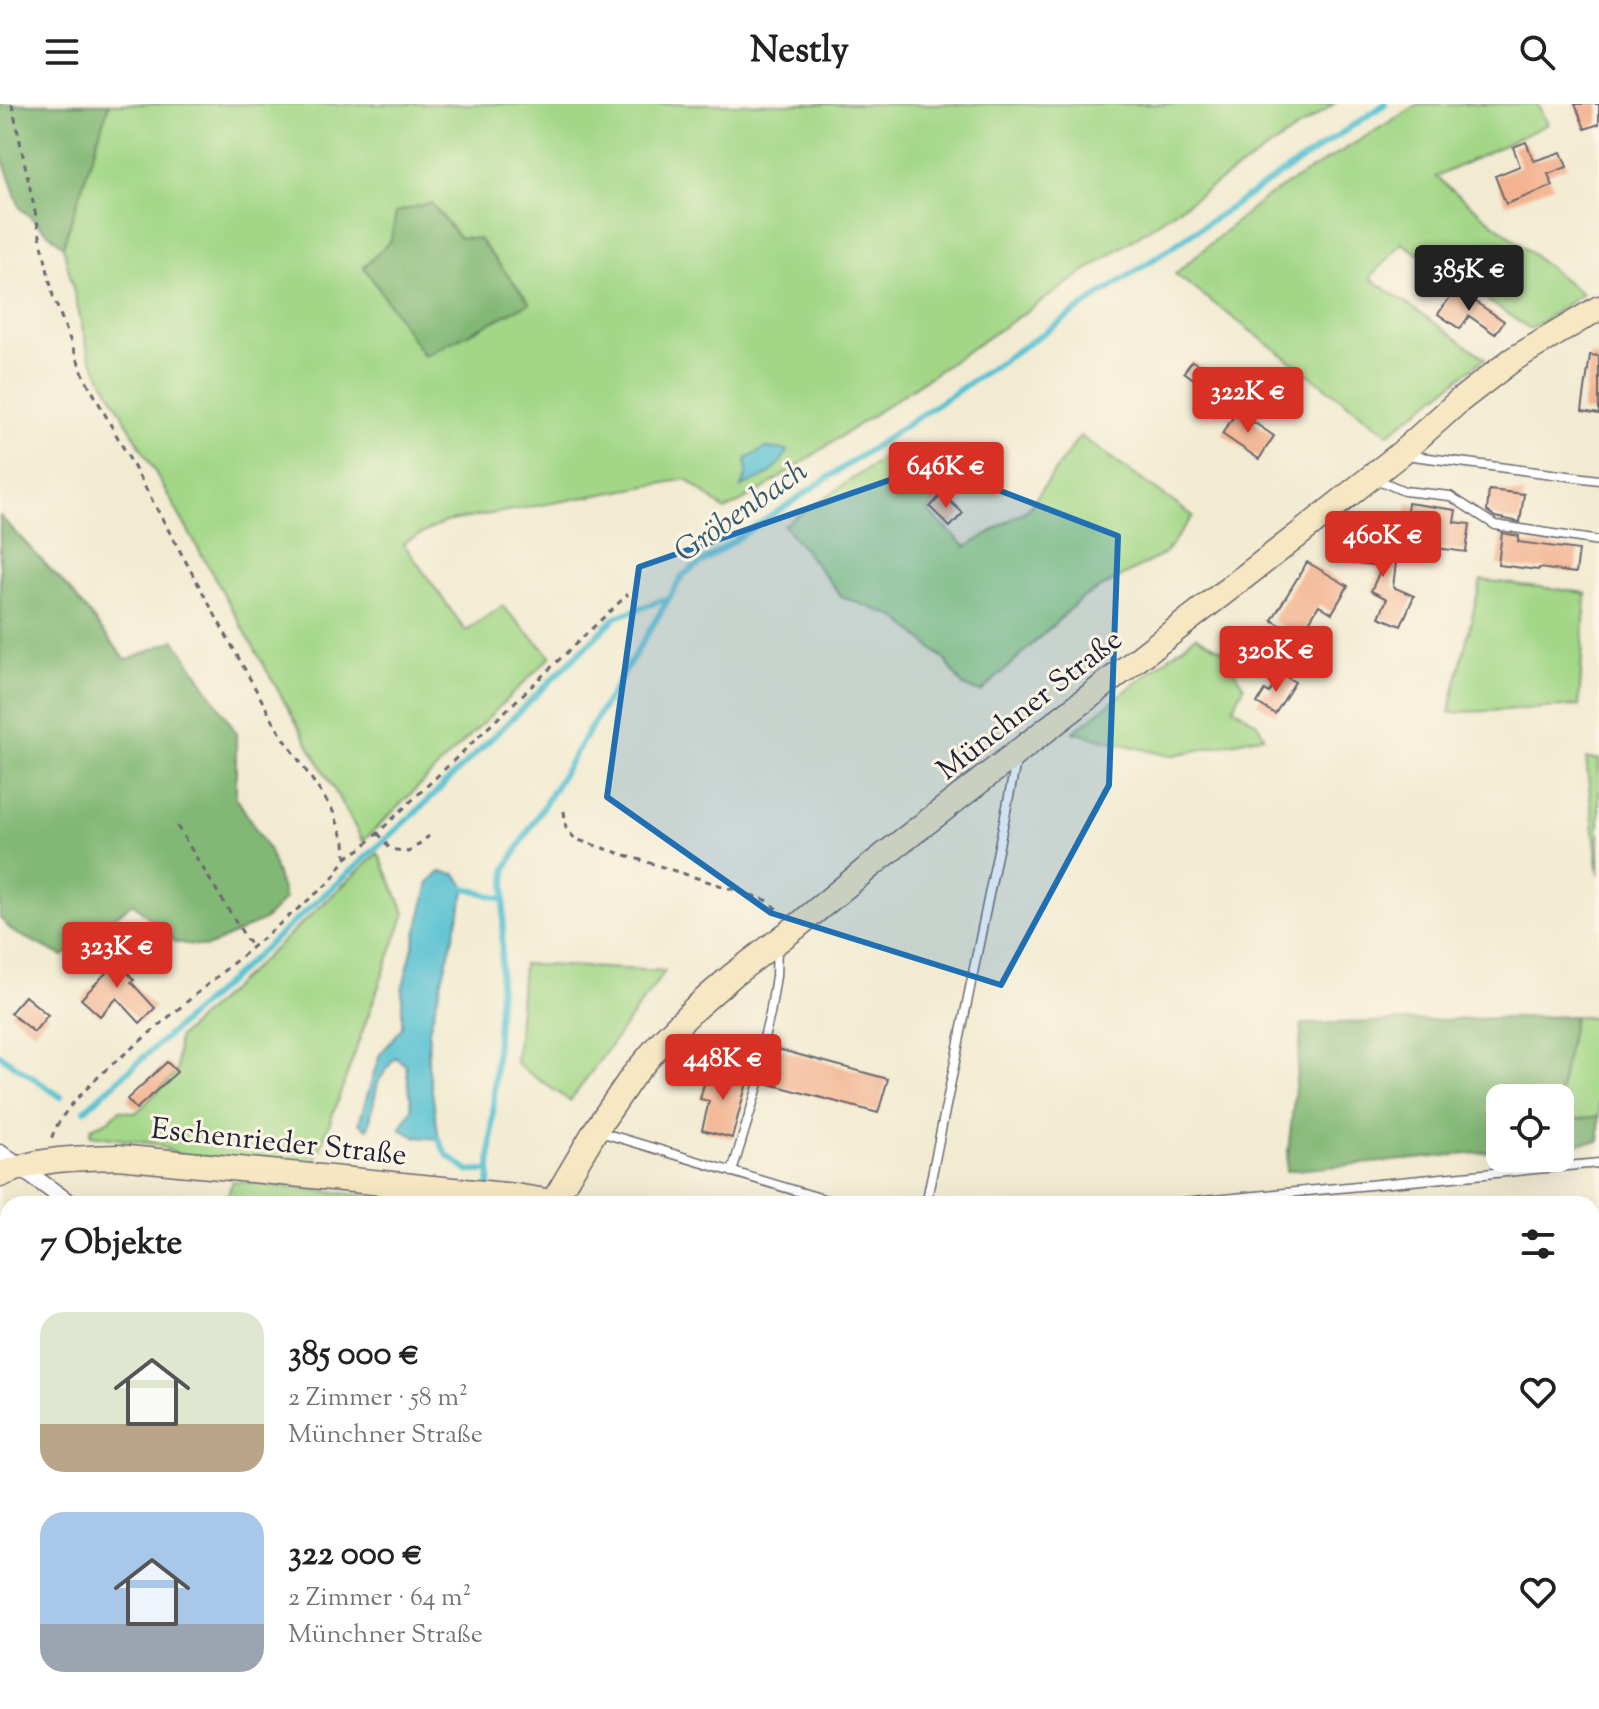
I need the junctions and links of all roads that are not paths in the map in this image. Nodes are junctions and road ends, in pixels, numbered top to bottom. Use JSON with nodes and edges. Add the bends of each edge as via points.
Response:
{"nodes":[{"id":1,"x":1599,"y":308,"type":"edge"},
{"id":2,"x":1400,"y":454,"type":"junction"},
{"id":3,"x":1372,"y":477,"type":"junction"},
{"id":4,"x":1599,"y":480,"type":"edge"},
{"id":5,"x":1599,"y":541,"type":"edge"},
{"id":6,"x":1017,"y":753,"type":"junction"},
{"id":7,"x":785,"y":935,"type":"junction"},
{"id":8,"x":595,"y":1131,"type":"junction"},
{"id":9,"x":1599,"y":1163,"type":"edge"},
{"id":10,"x":6,"y":1165,"type":"edge"},
{"id":11,"x":732,"y":1172,"type":"junction"},
{"id":12,"x":58,"y":1196,"type":"edge"},
{"id":13,"x":515,"y":1196,"type":"edge"},
{"id":14,"x":557,"y":1196,"type":"edge"},
{"id":15,"x":813,"y":1196,"type":"edge"},
{"id":16,"x":928,"y":1196,"type":"edge"},
{"id":17,"x":1255,"y":1196,"type":"edge"}],
"edges":[{"from":1,"to":2,"type":"street","name":"Münchner Straße","via":[[1512,360]]},
{"from":2,"to":3,"type":"street","name":"Münchner Straße"},
{"from":2,"to":4,"type":"lane"},
{"from":3,"to":5,"type":"lane","via":[[1404,491],[1450,496],[1495,525]]},
{"from":3,"to":6,"type":"street","name":"Münchner Straße"},
{"from":6,"to":7,"type":"street","name":"Münchner Straße"},
{"from":6,"to":16,"type":"lane"},
{"from":7,"to":8,"type":"street","name":"Münchner Straße","via":[[664,1039]]},
{"from":7,"to":11,"type":"lane","via":[[757,1066],[759,1083]]},
{"from":8,"to":11,"type":"lane"},
{"from":8,"to":14,"type":"street","name":"Münchner Straße"},
{"from":9,"to":17,"type":"lane"},
{"from":10,"to":12,"type":"street"},
{"from":10,"to":13,"type":"street","name":"Eschenrieder Straße","via":[[118,1157]]},
{"from":11,"to":15,"type":"lane"}]}
